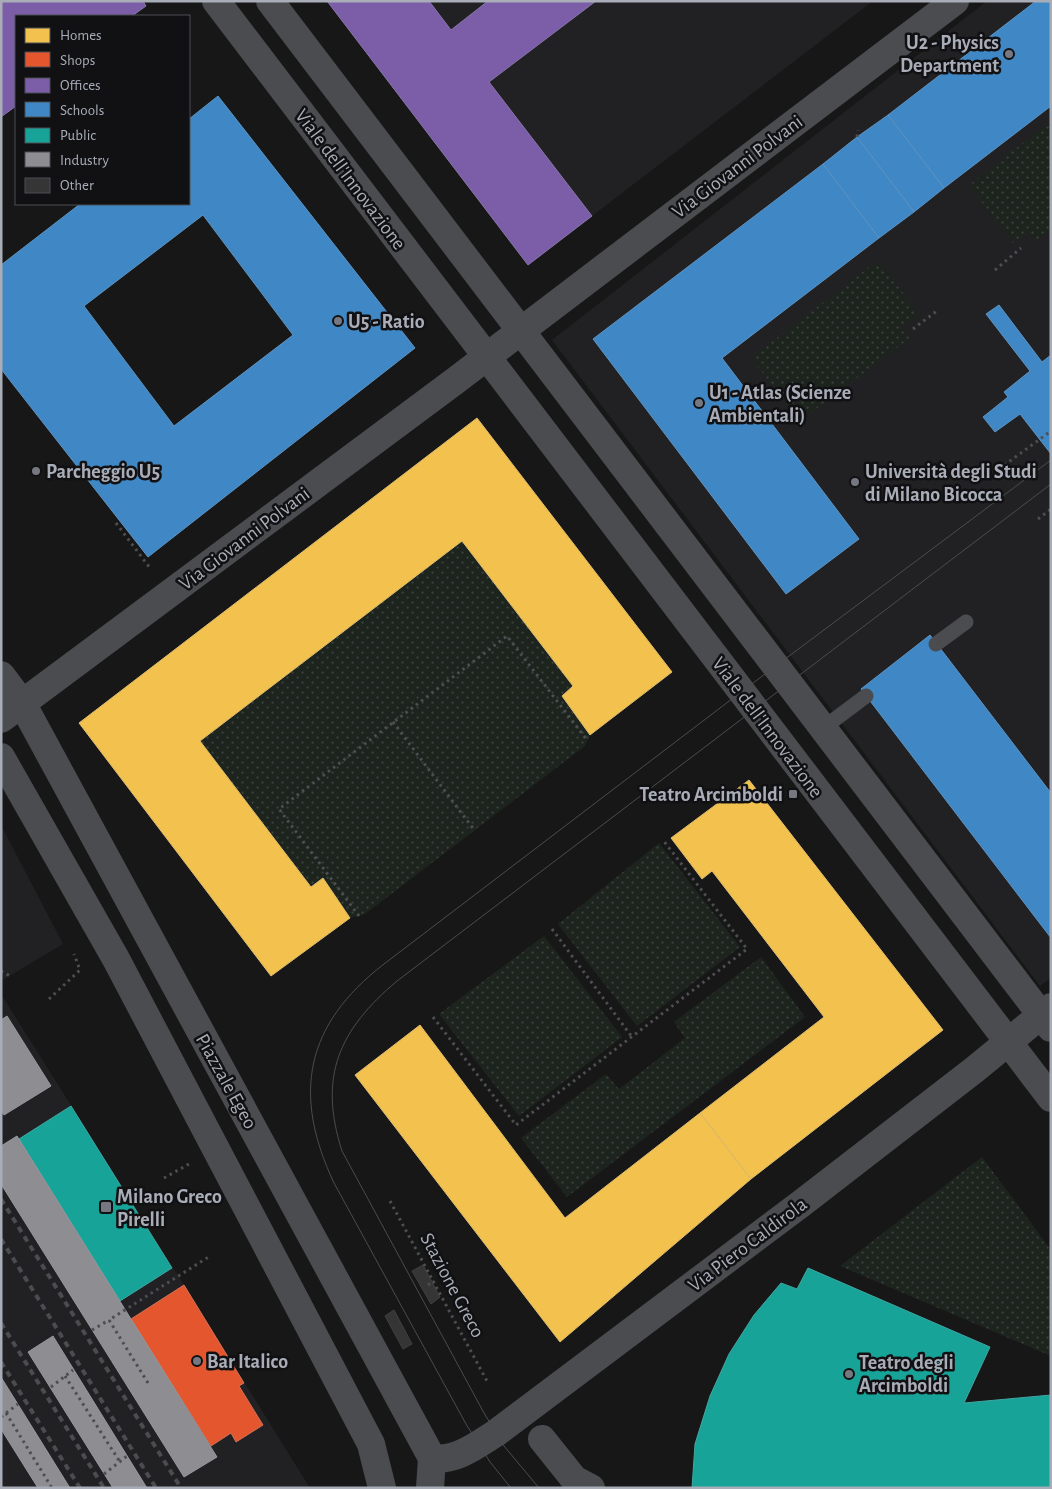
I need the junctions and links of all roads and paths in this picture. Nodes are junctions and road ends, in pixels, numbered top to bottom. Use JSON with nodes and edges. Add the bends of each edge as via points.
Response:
{"nodes":[{"id":1,"x":216,"y":1,"type":"edge"},
{"id":2,"x":270,"y":1,"type":"edge"},
{"id":3,"x":954,"y":1,"type":"edge"},
{"id":4,"x":858,"y":130,"type":"dead end"},
{"id":5,"x":857,"y":137,"type":"dead end"},
{"id":6,"x":1021,"y":248,"type":"dead end"},
{"id":7,"x":995,"y":270,"type":"dead end"},
{"id":8,"x":938,"y":310,"type":"dead end"},
{"id":9,"x":913,"y":329,"type":"dead end"},
{"id":10,"x":520,"y":330,"type":"junction"},
{"id":11,"x":486,"y":356,"type":"junction"},
{"id":12,"x":1051,"y":431,"type":"edge"},
{"id":13,"x":1000,"y":469,"type":"dead end"},
{"id":14,"x":1051,"y":509,"type":"edge"},
{"id":15,"x":1038,"y":519,"type":"dead end"},
{"id":16,"x":116,"y":523,"type":"dead end"},
{"id":17,"x":150,"y":568,"type":"dead end"},
{"id":18,"x":966,"y":622,"type":"dead end"},
{"id":19,"x":936,"y":644,"type":"dead end"},
{"id":20,"x":1,"y":675,"type":"edge"},
{"id":21,"x":866,"y":696,"type":"dead end"},
{"id":22,"x":12,"y":711,"type":"edge"},
{"id":23,"x":394,"y":722,"type":"junction"},
{"id":24,"x":822,"y":729,"type":"junction"},
{"id":25,"x":588,"y":740,"type":"dead end"},
{"id":26,"x":1,"y":756,"type":"edge"},
{"id":27,"x":475,"y":830,"type":"dead end"},
{"id":28,"x":663,"y":840,"type":"dead end"},
{"id":29,"x":359,"y":916,"type":"dead end"},
{"id":30,"x":552,"y":929,"type":"dead end"},
{"id":31,"x":71,"y":948,"type":"dead end"},
{"id":32,"x":1,"y":971,"type":"edge"},
{"id":33,"x":10,"y":976,"type":"dead end"},
{"id":34,"x":49,"y":999,"type":"dead end"},
{"id":35,"x":433,"y":1017,"type":"dead end"},
{"id":36,"x":1047,"y":1017,"type":"edge"},
{"id":37,"x":632,"y":1036,"type":"junction"},
{"id":38,"x":1008,"y":1042,"type":"junction"},
{"id":39,"x":1051,"y":1098,"type":"edge"},
{"id":40,"x":192,"y":1162,"type":"dead end"},
{"id":41,"x":164,"y":1178,"type":"dead end"},
{"id":42,"x":390,"y":1201,"type":"dead end"},
{"id":43,"x":210,"y":1256,"type":"dead end"},
{"id":44,"x":434,"y":1281,"type":"junction"},
{"id":45,"x":428,"y":1285,"type":"dead end"},
{"id":46,"x":108,"y":1320,"type":"junction"},
{"id":47,"x":92,"y":1330,"type":"dead end"},
{"id":48,"x":73,"y":1370,"type":"dead end"},
{"id":49,"x":65,"y":1376,"type":"junction"},
{"id":50,"x":148,"y":1383,"type":"dead end"},
{"id":51,"x":488,"y":1383,"type":"dead end"},
{"id":52,"x":50,"y":1387,"type":"dead end"},
{"id":53,"x":18,"y":1404,"type":"dead end"},
{"id":54,"x":6,"y":1413,"type":"junction"},
{"id":55,"x":1,"y":1417,"type":"edge"},
{"id":56,"x":542,"y":1439,"type":"dead end"},
{"id":57,"x":127,"y":1456,"type":"dead end"},
{"id":58,"x":432,"y":1458,"type":"junction"},
{"id":59,"x":120,"y":1462,"type":"junction"},
{"id":60,"x":104,"y":1474,"type":"dead end"},
{"id":61,"x":52,"y":1488,"type":"edge"},
{"id":62,"x":382,"y":1488,"type":"edge"},
{"id":63,"x":430,"y":1488,"type":"edge"},
{"id":64,"x":591,"y":1488,"type":"edge"}],
"edges":[{"from":1,"to":11,"type":"street","name":"Viale dell'Innovazione"},
{"from":2,"to":10,"type":"street","name":"Viale dell'Innovazione"},
{"from":3,"to":10,"type":"street","name":"Via Giovanni Polvani"},
{"from":4,"to":5,"type":"path"},
{"from":6,"to":7,"type":"path"},
{"from":8,"to":9,"type":"path"},
{"from":10,"to":11,"type":"street"},
{"from":10,"to":24,"type":"street","name":"Viale dell'Innovazione"},
{"from":11,"to":22,"type":"street","name":"Via Giovanni Polvani"},
{"from":11,"to":38,"type":"street","name":"Viale dell'Innovazione"},
{"from":12,"to":13,"type":"path"},
{"from":14,"to":15,"type":"path"},
{"from":16,"to":17,"type":"path"},
{"from":18,"to":19,"type":"lane"},
{"from":20,"to":22,"type":"street","name":"Piazzale Egeo"},
{"from":21,"to":24,"type":"lane"},
{"from":22,"to":58,"type":"street","name":"Piazzale Egeo"},
{"from":23,"to":25,"type":"path","via":[[507,636]]},
{"from":23,"to":27,"type":"path"},
{"from":23,"to":29,"type":"path","via":[[279,809]]},
{"from":24,"to":36,"type":"street","name":"Viale dell'Innovazione"},
{"from":26,"to":62,"type":"street","name":"Piazzale Egeo","via":[[116,959],[371,1444]]},
{"from":28,"to":37,"type":"path","via":[[747,949]]},
{"from":30,"to":37,"type":"path"},
{"from":31,"to":34,"type":"path","via":[[80,970]]},
{"from":32,"to":33,"type":"path"},
{"from":35,"to":37,"type":"path","via":[[516,1125]]},
{"from":36,"to":38,"type":"street","name":"Via Piero Caldirola"},
{"from":38,"to":39,"type":"street","name":"Viale dell'Innovazione"},
{"from":38,"to":58,"type":"street","name":"Via Piero Caldirola","via":[[810,1197],[496,1433],[463,1453],[442,1460]]},
{"from":40,"to":41,"type":"path"},
{"from":42,"to":44,"type":"path","name":"Stazione Greco"},
{"from":43,"to":46,"type":"path"},
{"from":44,"to":45,"type":"path"},
{"from":44,"to":51,"type":"path","name":"Stazione Greco"},
{"from":46,"to":47,"type":"path"},
{"from":46,"to":50,"type":"path"},
{"from":48,"to":49,"type":"path"},
{"from":49,"to":52,"type":"path"},
{"from":49,"to":59,"type":"path"},
{"from":53,"to":54,"type":"path"},
{"from":54,"to":55,"type":"path"},
{"from":54,"to":61,"type":"path"},
{"from":56,"to":64,"type":"street","via":[[574,1479]]},
{"from":57,"to":59,"type":"path"},
{"from":58,"to":63,"type":"street"},
{"from":59,"to":60,"type":"path"}]}
